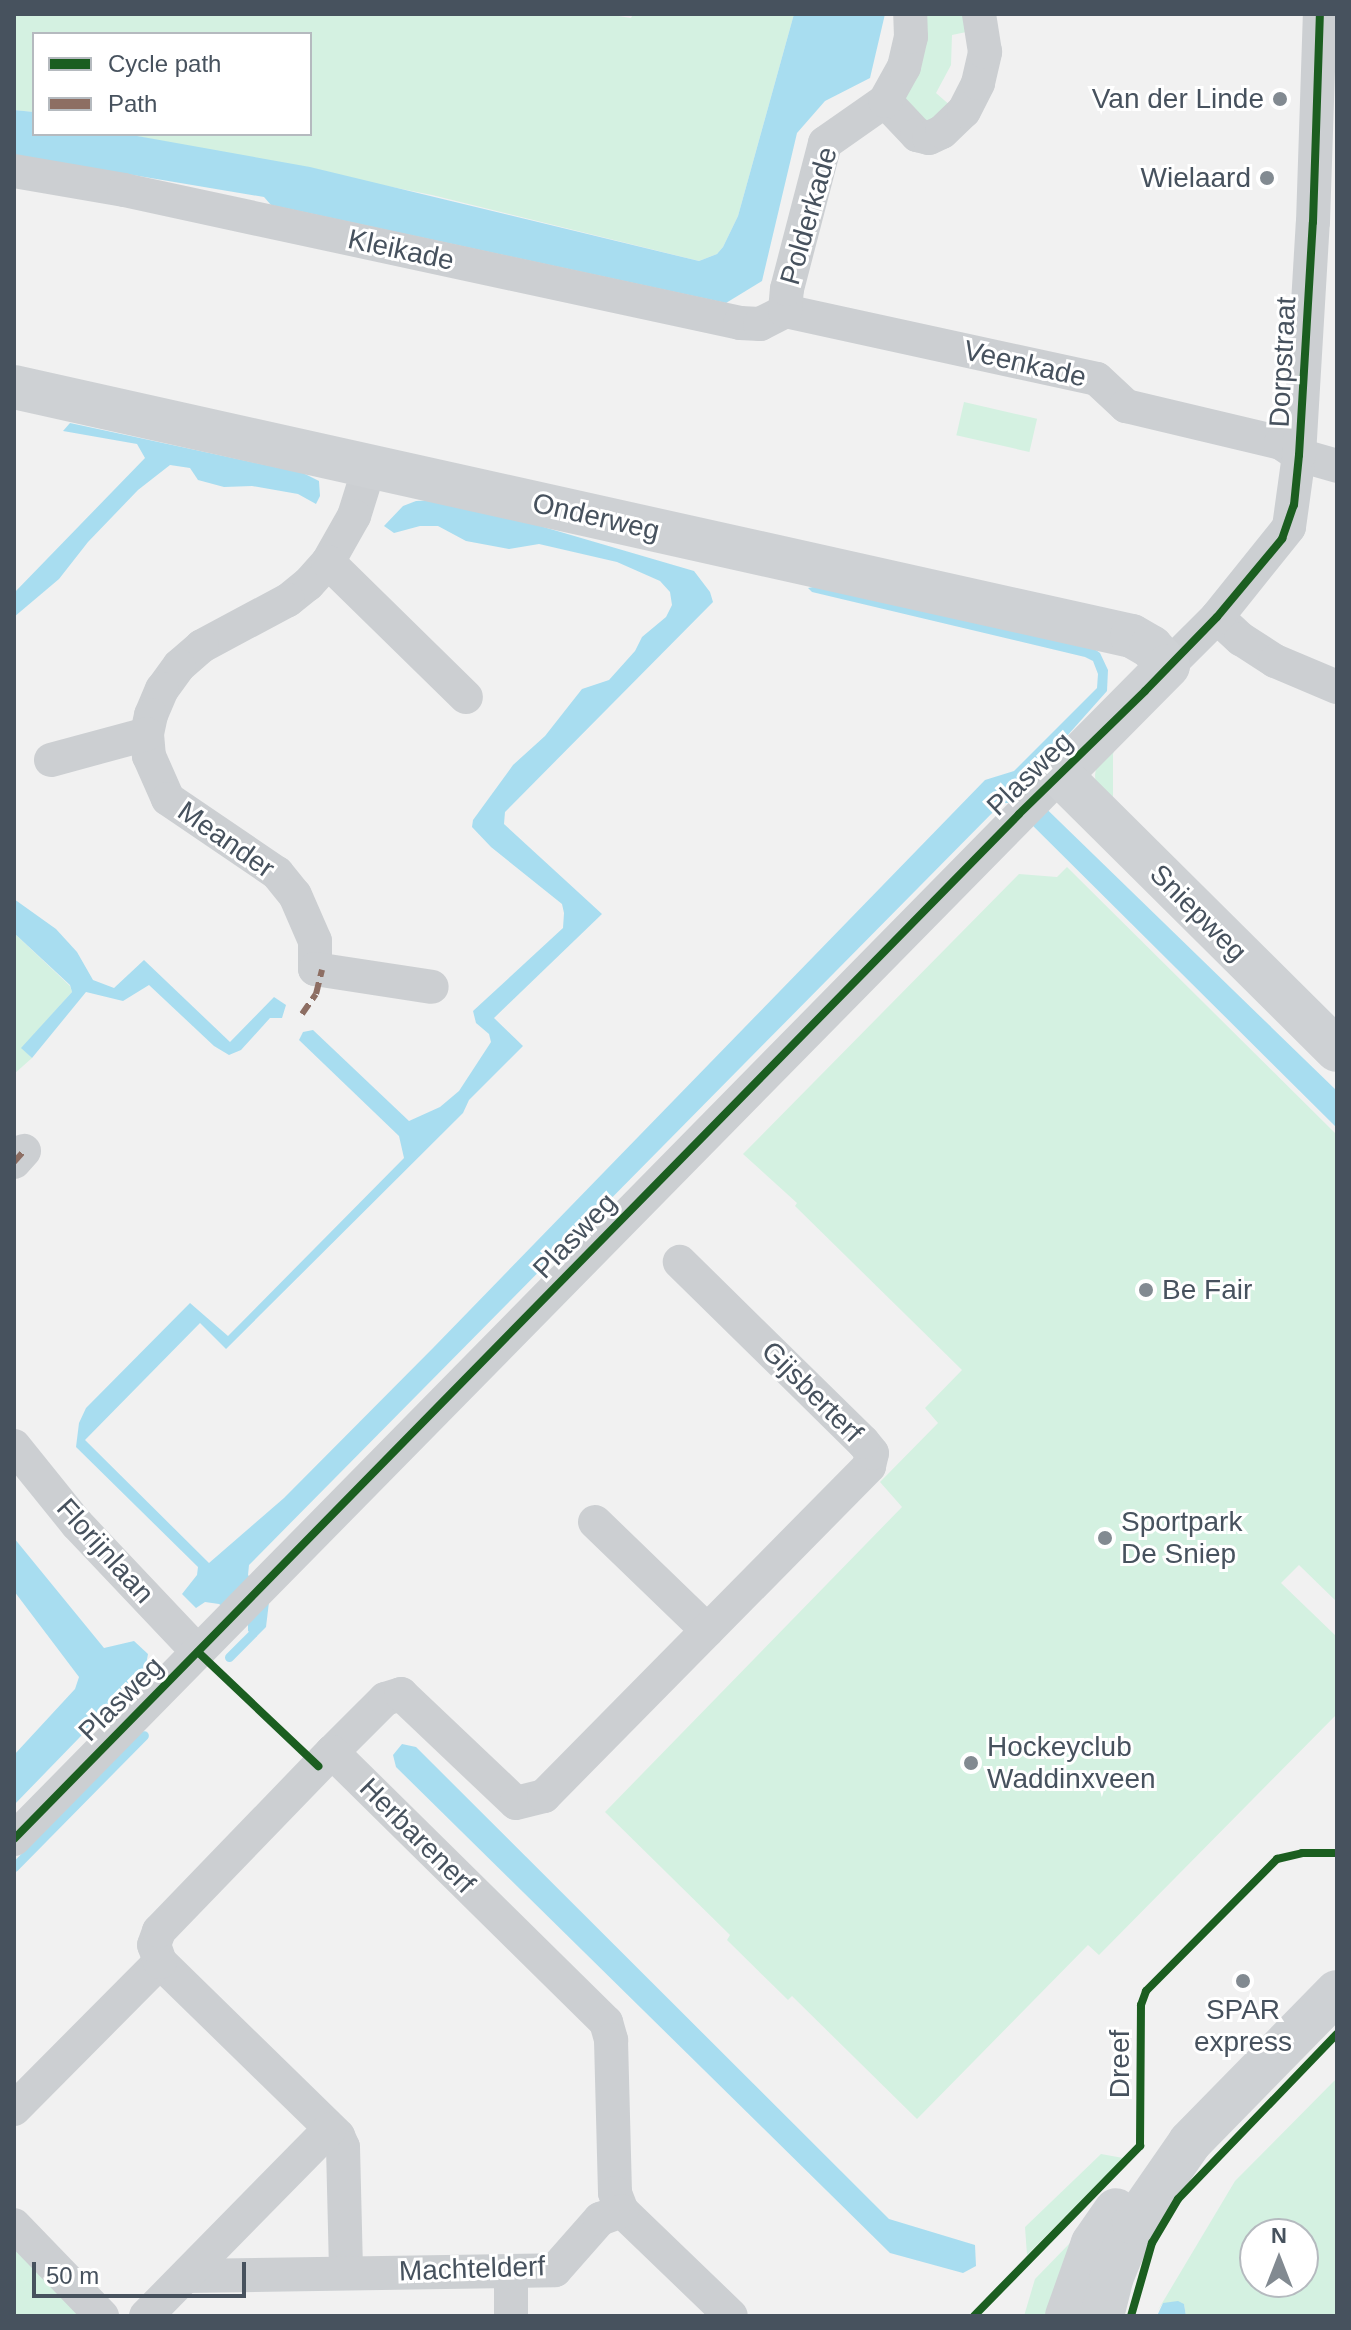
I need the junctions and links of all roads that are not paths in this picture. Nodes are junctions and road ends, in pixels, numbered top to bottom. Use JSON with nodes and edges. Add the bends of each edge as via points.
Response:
{"nodes":[{"id":1,"x":910,"y":14,"type":"edge"},
{"id":2,"x":979,"y":14,"type":"edge"},
{"id":3,"x":1320,"y":14,"type":"edge"},
{"id":4,"x":885,"y":101,"type":"junction"},
{"id":5,"x":14,"y":171,"type":"edge"},
{"id":6,"x":785,"y":311,"type":"junction"},
{"id":7,"x":14,"y":387,"type":"edge"},
{"id":8,"x":1299,"y":455,"type":"junction"},
{"id":9,"x":370,"y":465,"type":"junction"},
{"id":10,"x":1337,"y":466,"type":"edge"},
{"id":11,"x":328,"y":562,"type":"junction"},
{"id":12,"x":1217,"y":617,"type":"junction"},
{"id":13,"x":1168,"y":666,"type":"junction"},
{"id":14,"x":1337,"y":687,"type":"edge"},
{"id":15,"x":466,"y":697,"type":"dead end"},
{"id":16,"x":147,"y":734,"type":"junction"},
{"id":17,"x":51,"y":760,"type":"dead end"},
{"id":18,"x":1039,"y":796,"type":"junction"},
{"id":19,"x":432,"y":987,"type":"dead end"},
{"id":20,"x":1337,"y":1050,"type":"edge"},
{"id":21,"x":680,"y":1262,"type":"dead end"},
{"id":22,"x":14,"y":1446,"type":"edge"},
{"id":23,"x":595,"y":1522,"type":"dead end"},
{"id":24,"x":707,"y":1630,"type":"junction"},
{"id":25,"x":198,"y":1652,"type":"junction"},
{"id":26,"x":332,"y":1752,"type":"junction"},
{"id":27,"x":14,"y":1839,"type":"edge"},
{"id":28,"x":160,"y":1962,"type":"junction"},
{"id":29,"x":1337,"y":1992,"type":"edge"},
{"id":30,"x":14,"y":2109,"type":"edge"},
{"id":31,"x":330,"y":2129,"type":"junction"},
{"id":32,"x":1190,"y":2142,"type":"junction"},
{"id":33,"x":622,"y":2211,"type":"junction"},
{"id":34,"x":14,"y":2225,"type":"edge"},
{"id":35,"x":346,"y":2272,"type":"junction"},
{"id":36,"x":511,"y":2272,"type":"junction"},
{"id":37,"x":186,"y":2276,"type":"junction"},
{"id":38,"x":102,"y":2316,"type":"edge"},
{"id":39,"x":146,"y":2316,"type":"edge"},
{"id":40,"x":511,"y":2316,"type":"edge"},
{"id":41,"x":731,"y":2316,"type":"edge"},
{"id":42,"x":1067,"y":2316,"type":"edge"},
{"id":43,"x":1102,"y":2316,"type":"edge"}],
"edges":[{"from":1,"to":4,"type":"street","name":"Polderkade","via":[[904,67]]},
{"from":2,"to":4,"type":"street","via":[[985,52],[978,83],[964,111],[942,132],[929,138],[917,135]]},
{"from":3,"to":8,"type":"street","name":"Dorpstraat"},
{"from":4,"to":6,"type":"street","name":"Polderkade","via":[[825,143]]},
{"from":5,"to":6,"type":"street","name":"Kleikade","via":[[740,323],[760,324]]},
{"from":6,"to":8,"type":"street","name":"Veenkade","via":[[1097,379],[1126,406],[1281,443]]},
{"from":7,"to":9,"type":"street","name":"Onderweg"},
{"from":8,"to":10,"type":"street","name":"Veenkade"},
{"from":8,"to":12,"type":"street","name":"Dorpstraat","via":[[1289,527]]},
{"from":9,"to":11,"type":"street","name":"Meander","via":[[354,516]]},
{"from":9,"to":13,"type":"street","name":"Onderweg","via":[[1132,636]]},
{"from":11,"to":15,"type":"street"},
{"from":11,"to":16,"type":"street","name":"Meander","via":[[288,600],[202,646],[179,666],[162,689]]},
{"from":12,"to":13,"type":"street","name":"Dorpstraat"},
{"from":12,"to":14,"type":"street","via":[[1275,661]]},
{"from":13,"to":18,"type":"street","name":"Plasweg"},
{"from":16,"to":17,"type":"street"},
{"from":16,"to":19,"type":"street","name":"Meander","via":[[156,778],[168,799],[277,873],[295,895],[315,941],[315,969]]},
{"from":18,"to":20,"type":"street","name":"Sniepweg"},
{"from":18,"to":25,"type":"street","name":"Plasweg"},
{"from":21,"to":24,"type":"street","name":"Gijsberterf","via":[[872,1453],[869,1466]]},
{"from":22,"to":25,"type":"street","name":"Florijnlaan","via":[[77,1524]]},
{"from":23,"to":24,"type":"street"},
{"from":24,"to":26,"type":"street","name":"Gijsberterf","via":[[544,1796],[530,1802],[516,1803],[401,1694],[385,1699]]},
{"from":25,"to":27,"type":"street","name":"Plasweg"},
{"from":26,"to":28,"type":"street","via":[[159,1931],[154,1945]]},
{"from":26,"to":33,"type":"street","name":"Herbarenerf","via":[[606,2022],[611,2040],[615,2193]]},
{"from":28,"to":30,"type":"street"},
{"from":28,"to":31,"type":"street"},
{"from":29,"to":32,"type":"street"},
{"from":31,"to":35,"type":"street","via":[[343,2147]]},
{"from":31,"to":37,"type":"street"},
{"from":32,"to":42,"type":"street","via":[[1152,2168],[1118,2207],[1093,2243]]},
{"from":32,"to":43,"type":"street","via":[[1134,2223]]},
{"from":33,"to":36,"type":"street","name":"Machtelderf","via":[[600,2219],[555,2270]]},
{"from":33,"to":41,"type":"street"},
{"from":34,"to":38,"type":"street"},
{"from":35,"to":36,"type":"street","name":"Machtelderf"},
{"from":35,"to":37,"type":"street","name":"Machtelderf"},
{"from":36,"to":40,"type":"street"},
{"from":37,"to":39,"type":"street"}]}
